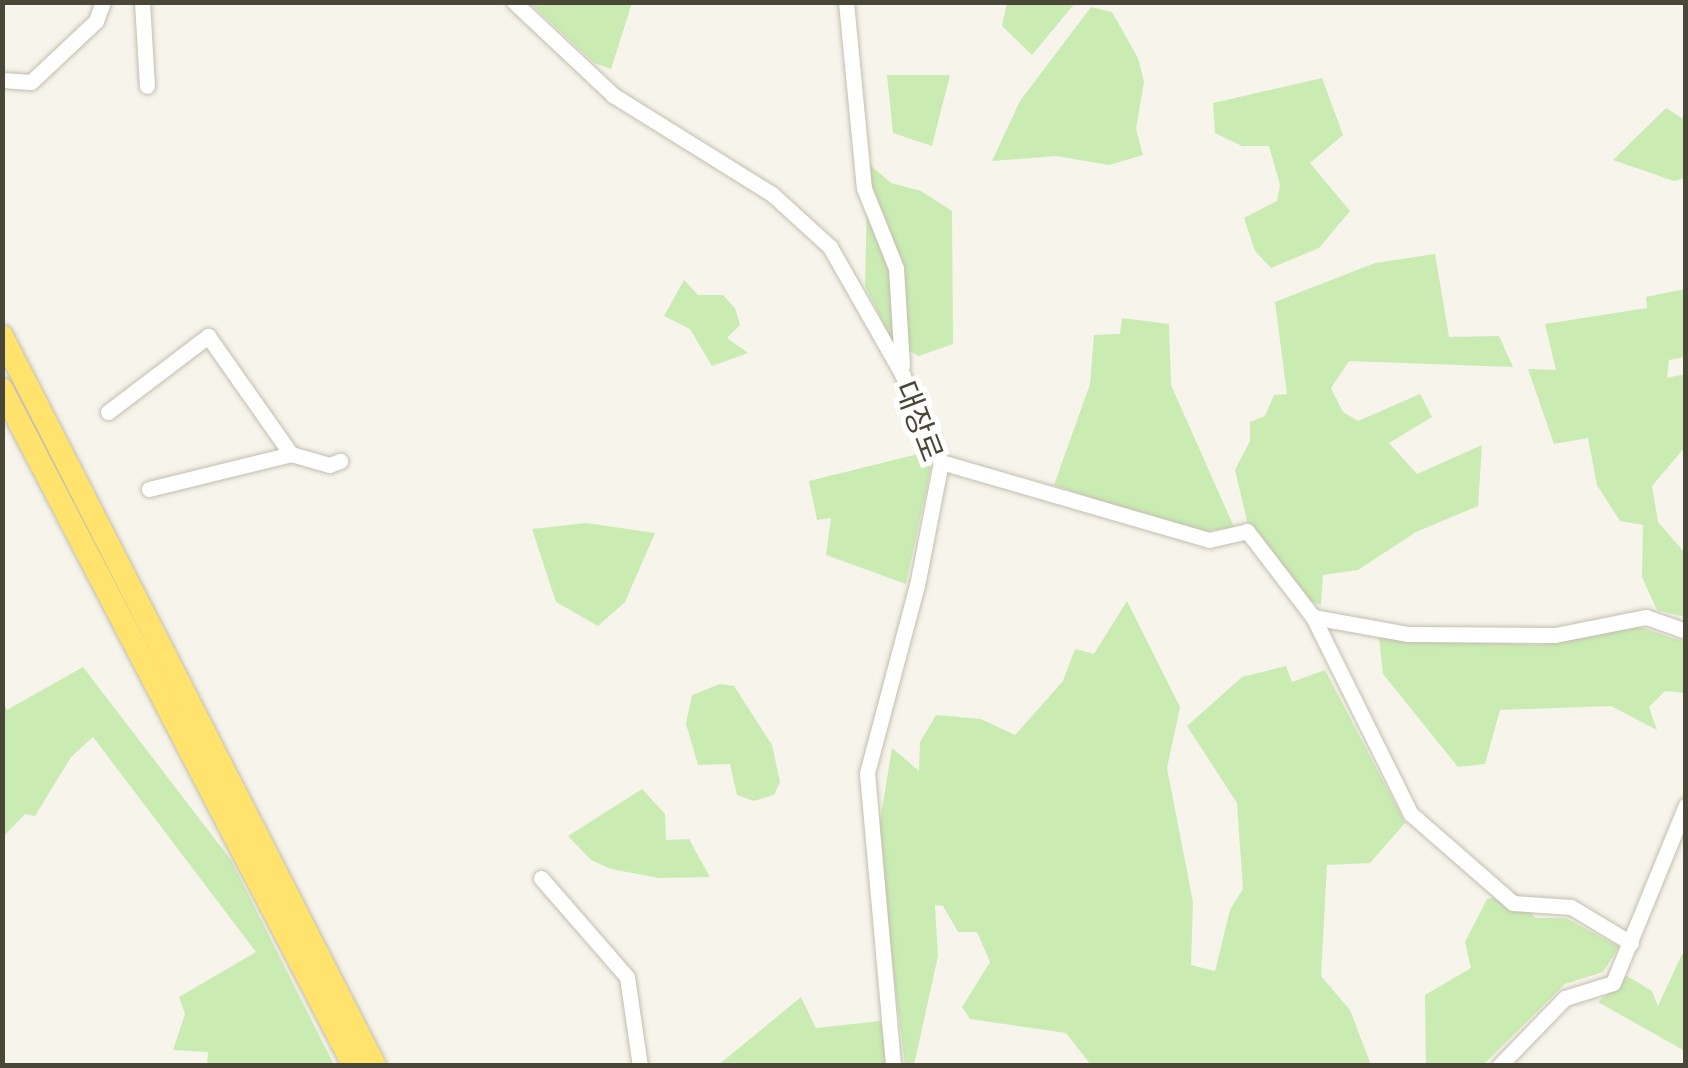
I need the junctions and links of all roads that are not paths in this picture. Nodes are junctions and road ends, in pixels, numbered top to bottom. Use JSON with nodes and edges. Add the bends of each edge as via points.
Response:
{"nodes":[{"id":1,"x":103,"y":2,"type":"edge"},
{"id":2,"x":142,"y":2,"type":"edge"},
{"id":3,"x":514,"y":2,"type":"edge"},
{"id":4,"x":846,"y":2,"type":"edge"},
{"id":5,"x":2,"y":80,"type":"edge"},
{"id":6,"x":148,"y":86,"type":"dead end"},
{"id":7,"x":2,"y":336,"type":"edge"},
{"id":8,"x":902,"y":374,"type":"junction"},
{"id":9,"x":2,"y":390,"type":"edge"},
{"id":10,"x":108,"y":412,"type":"dead end"},
{"id":11,"x":290,"y":454,"type":"junction"},
{"id":12,"x":340,"y":460,"type":"dead end"},
{"id":13,"x":941,"y":462,"type":"junction"},
{"id":14,"x":149,"y":488,"type":"dead end"},
{"id":15,"x":1313,"y":617,"type":"junction"},
{"id":16,"x":1686,"y":631,"type":"edge"},
{"id":17,"x":1686,"y":804,"type":"edge"},
{"id":18,"x":542,"y":878,"type":"dead end"},
{"id":19,"x":1631,"y":942,"type":"junction"},
{"id":20,"x":354,"y":1066,"type":"edge"},
{"id":21,"x":375,"y":1066,"type":"edge"},
{"id":22,"x":640,"y":1066,"type":"edge"},
{"id":23,"x":893,"y":1066,"type":"edge"},
{"id":24,"x":1499,"y":1066,"type":"edge"}],
"edges":[{"from":1,"to":5,"type":"street","via":[[96,21],[31,82]]},
{"from":2,"to":6,"type":"street"},
{"from":3,"to":8,"type":"street","name":"대장로","via":[[613,95],[772,194],[830,247]]},
{"from":4,"to":8,"type":"street","via":[[864,188],[896,268]]},
{"from":7,"to":21,"type":"highway"},
{"from":8,"to":13,"type":"street","name":"대장로"},
{"from":9,"to":20,"type":"highway"},
{"from":10,"to":11,"type":"street","via":[[208,336]]},
{"from":11,"to":12,"type":"street","via":[[329,465]]},
{"from":11,"to":14,"type":"street"},
{"from":13,"to":15,"type":"street","via":[[1209,540],[1246,531]]},
{"from":13,"to":23,"type":"street","name":"대장로","via":[[918,585],[867,774]]},
{"from":15,"to":16,"type":"street","via":[[1408,634],[1555,635],[1646,616]]},
{"from":15,"to":19,"type":"street","via":[[1411,814],[1513,903],[1571,908]]},
{"from":17,"to":19,"type":"street"},
{"from":18,"to":22,"type":"street","via":[[628,978]]},
{"from":19,"to":24,"type":"street","via":[[1613,983],[1565,998]]}]}
